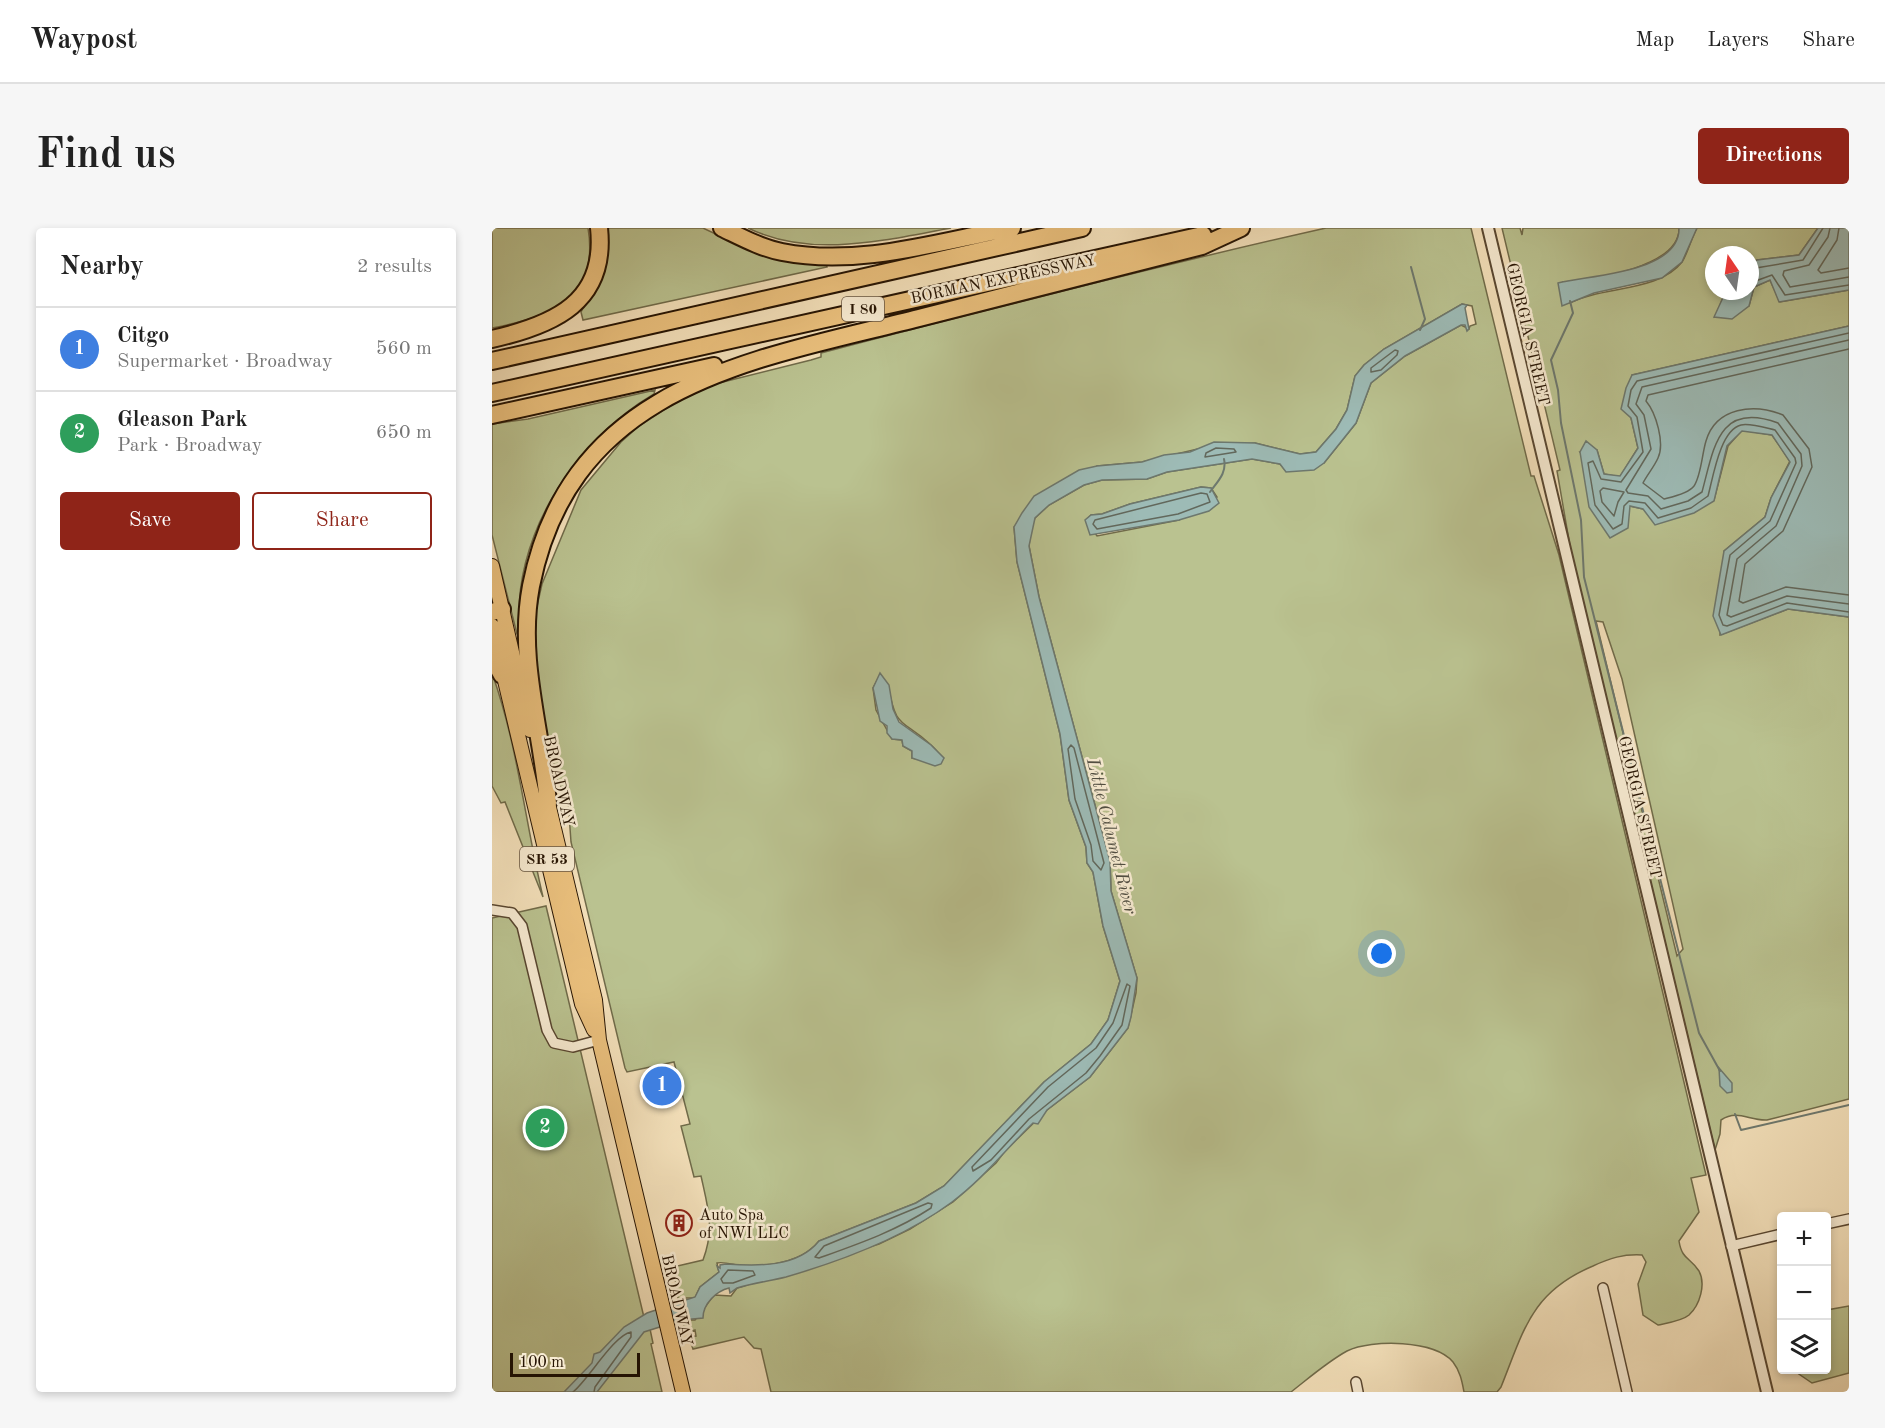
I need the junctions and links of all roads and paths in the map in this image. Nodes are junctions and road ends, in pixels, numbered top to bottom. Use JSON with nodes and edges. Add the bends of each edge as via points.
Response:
{"nodes":[{"id":1,"x":599,"y":228,"type":"edge"},
{"id":2,"x":722,"y":228,"type":"edge"},
{"id":3,"x":1012,"y":228,"type":"edge"},
{"id":4,"x":1082,"y":228,"type":"edge"},
{"id":5,"x":1234,"y":228,"type":"edge"},
{"id":6,"x":1241,"y":228,"type":"edge"},
{"id":7,"x":1488,"y":228,"type":"edge"},
{"id":8,"x":492,"y":339,"type":"edge"},
{"id":9,"x":795,"y":348,"type":"junction"},
{"id":10,"x":492,"y":361,"type":"edge"},
{"id":11,"x":492,"y":393,"type":"edge"},
{"id":12,"x":492,"y":415,"type":"edge"},
{"id":13,"x":492,"y":566,"type":"edge"},
{"id":14,"x":497,"y":611,"type":"edge"},
{"id":15,"x":492,"y":626,"type":"edge"},
{"id":16,"x":492,"y":657,"type":"edge"},
{"id":17,"x":502,"y":675,"type":"junction"},
{"id":18,"x":548,"y":803,"type":"junction"},
{"id":19,"x":492,"y":910,"type":"edge"},
{"id":20,"x":599,"y":1040,"type":"junction"},
{"id":21,"x":1849,"y":1219,"type":"edge"},
{"id":22,"x":1831,"y":1223,"type":"edge"},
{"id":23,"x":1777,"y":1235,"type":"edge"},
{"id":24,"x":1731,"y":1246,"type":"junction"},
{"id":25,"x":1603,"y":1288,"type":"dead end"},
{"id":26,"x":683,"y":1392,"type":"edge"},
{"id":27,"x":1627,"y":1392,"type":"edge"},
{"id":28,"x":1767,"y":1392,"type":"edge"}],
"edges":[{"from":1,"to":8,"type":"highway","via":[[598,266],[576,304],[555,320]]},
{"from":2,"to":3,"type":"highway","via":[[779,251],[816,257],[858,257]]},
{"from":4,"to":10,"type":"highway","name":"BORMAN EXPRESSWAY","number":"I 80"},
{"from":5,"to":11,"type":"highway","name":"BORMAN EXPRESSWAY","number":"I 80"},
{"from":6,"to":9,"type":"highway","via":[[1202,246]]},
{"from":7,"to":24,"type":"street","name":"GEORGIA STREET"},
{"from":9,"to":12,"type":"highway"},
{"from":9,"to":18,"type":"highway","via":[[688,384],[652,405],[616,432],[586,464],[561,504],[541,549],[526,621],[527,659],[545,761]]},
{"from":13,"to":14,"type":"main road","name":"BROADWAY","number":"SR 53"},
{"from":14,"to":18,"type":"main road","name":"BROADWAY","number":"SR 53"},
{"from":15,"to":17,"type":"main road","name":"BROADWAY","number":"SR 53"},
{"from":16,"to":17,"type":"highway"},
{"from":17,"to":20,"type":"main road","name":"BROADWAY","number":"SR 53","via":[[582,1004]]},
{"from":18,"to":20,"type":"main road","name":"BROADWAY","number":"SR 53","via":[[595,1000]]},
{"from":19,"to":20,"type":"street","via":[[512,914],[522,927],[547,1029],[554,1043],[573,1047]]},
{"from":20,"to":26,"type":"main road","name":"BROADWAY","number":"SR 53"},
{"from":21,"to":22,"type":"street"},
{"from":23,"to":24,"type":"street"},
{"from":24,"to":28,"type":"street","name":"GEORGIA STREET"},
{"from":25,"to":27,"type":"street"}]}
